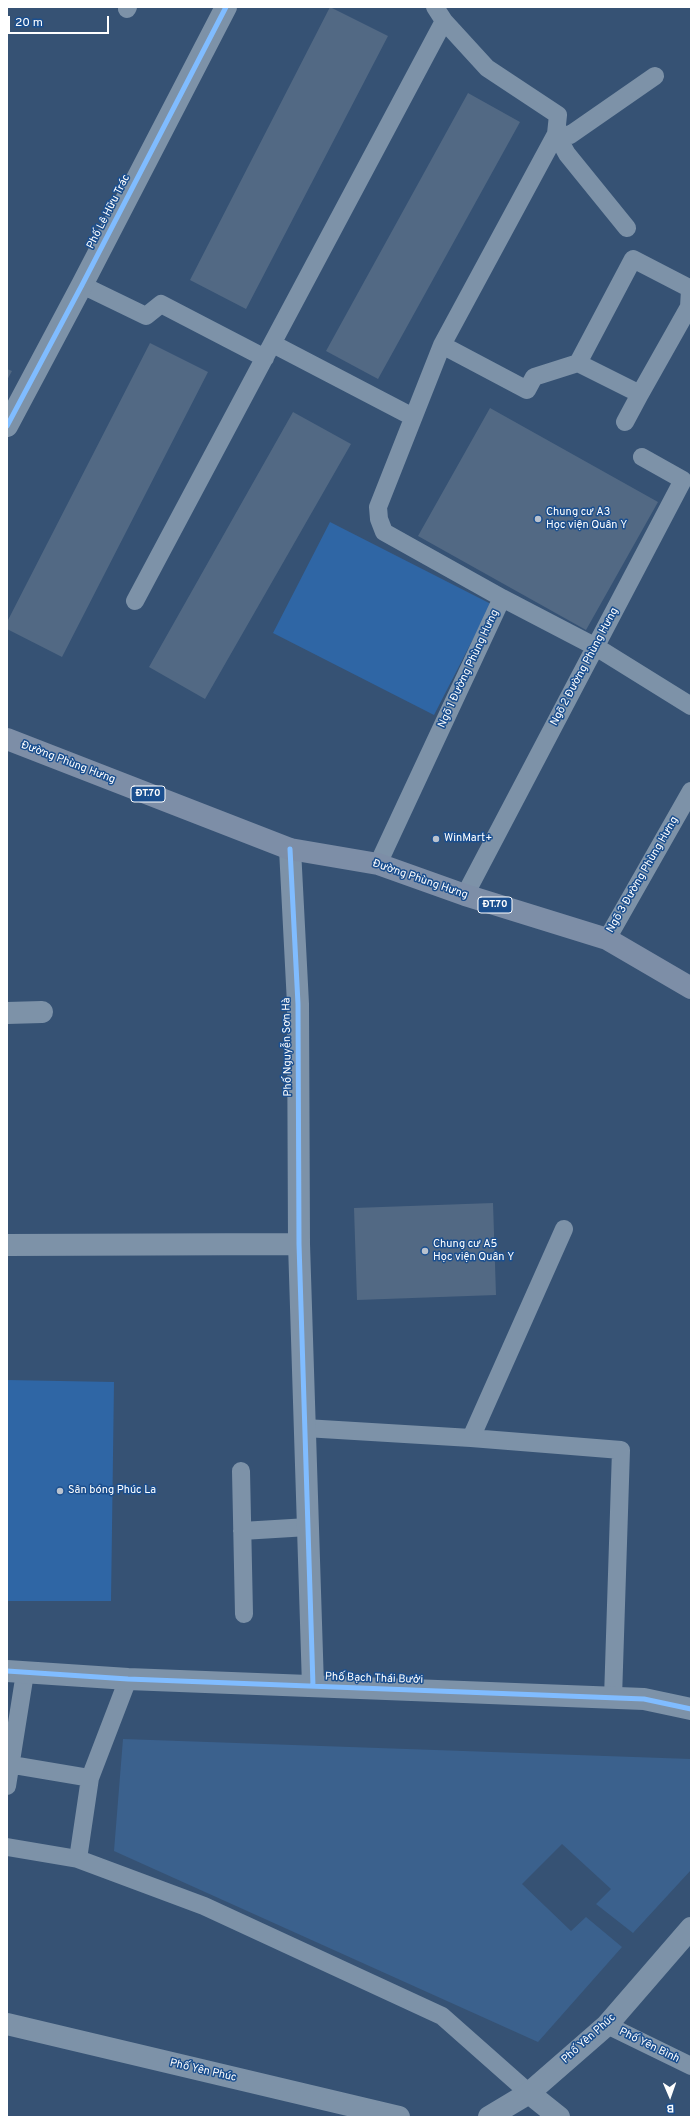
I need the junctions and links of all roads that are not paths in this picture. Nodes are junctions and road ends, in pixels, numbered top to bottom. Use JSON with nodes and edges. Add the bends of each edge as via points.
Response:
{"nodes":[{"id":1,"x":226,"y":7,"type":"edge"},
{"id":2,"x":439,"y":14,"type":"edge"},
{"id":3,"x":655,"y":76,"type":"dead end"},
{"id":4,"x":556,"y":134,"type":"junction"},
{"id":5,"x":627,"y":228,"type":"dead end"},
{"id":6,"x":82,"y":285,"type":"junction"},
{"id":7,"x":691,"y":289,"type":"edge"},
{"id":8,"x":442,"y":345,"type":"junction"},
{"id":9,"x":269,"y":351,"type":"junction"},
{"id":10,"x":578,"y":363,"type":"junction"},
{"id":11,"x":640,"y":394,"type":"junction"},
{"id":12,"x":413,"y":417,"type":"junction"},
{"id":13,"x":626,"y":422,"type":"dead end"},
{"id":14,"x":7,"y":426,"type":"edge"},
{"id":15,"x":642,"y":457,"type":"dead end"},
{"id":16,"x":687,"y":483,"type":"edge"},
{"id":17,"x":502,"y":598,"type":"junction"},
{"id":18,"x":135,"y":601,"type":"dead end"},
{"id":19,"x":596,"y":647,"type":"junction"},
{"id":20,"x":691,"y":706,"type":"edge"},
{"id":21,"x":7,"y":739,"type":"edge"},
{"id":22,"x":691,"y":791,"type":"edge"},
{"id":23,"x":290,"y":849,"type":"junction"},
{"id":24,"x":378,"y":864,"type":"junction"},
{"id":25,"x":465,"y":895,"type":"junction"},
{"id":26,"x":607,"y":939,"type":"junction"},
{"id":27,"x":691,"y":988,"type":"edge"},
{"id":28,"x":42,"y":1012,"type":"dead end"},
{"id":29,"x":7,"y":1014,"type":"edge"},
{"id":30,"x":564,"y":1229,"type":"dead end"},
{"id":31,"x":299,"y":1244,"type":"junction"},
{"id":32,"x":7,"y":1245,"type":"edge"},
{"id":33,"x":305,"y":1428,"type":"junction"},
{"id":34,"x":472,"y":1438,"type":"junction"},
{"id":35,"x":241,"y":1471,"type":"dead end"},
{"id":36,"x":308,"y":1527,"type":"junction"},
{"id":37,"x":242,"y":1531,"type":"junction"},
{"id":38,"x":244,"y":1614,"type":"dead end"},
{"id":39,"x":16,"y":1672,"type":"edge"},
{"id":40,"x":128,"y":1679,"type":"junction"},
{"id":41,"x":313,"y":1686,"type":"junction"},
{"id":42,"x":613,"y":1698,"type":"junction"},
{"id":43,"x":691,"y":1709,"type":"edge"},
{"id":44,"x":9,"y":1764,"type":"edge"},
{"id":45,"x":90,"y":1778,"type":"junction"},
{"id":46,"x":7,"y":1786,"type":"edge"},
{"id":47,"x":7,"y":1846,"type":"edge"},
{"id":48,"x":78,"y":1859,"type":"junction"},
{"id":49,"x":691,"y":1928,"type":"edge"},
{"id":50,"x":7,"y":2024,"type":"edge"},
{"id":51,"x":608,"y":2025,"type":"junction"},
{"id":52,"x":691,"y":2066,"type":"edge"},
{"id":53,"x":529,"y":2093,"type":"junction"},
{"id":54,"x":399,"y":2117,"type":"edge"},
{"id":55,"x":489,"y":2117,"type":"edge"},
{"id":56,"x":559,"y":2117,"type":"edge"}],
"edges":[{"from":1,"to":6,"type":"street","name":"Phố Lê Hữu Trác"},
{"from":2,"to":4,"type":"lane","via":[[487,68],[558,115]]},
{"from":2,"to":9,"type":"lane"},
{"from":3,"to":4,"type":"lane","via":[[570,135]]},
{"from":4,"to":5,"type":"lane","via":[[567,154]]},
{"from":4,"to":8,"type":"lane","name":"Ngõ 1 Đường Phùng Hưng"},
{"from":6,"to":9,"type":"lane","via":[[146,316],[161,304]]},
{"from":6,"to":14,"type":"street","name":"Phố Lê Hữu Trác"},
{"from":7,"to":10,"type":"lane","via":[[633,259]]},
{"from":7,"to":11,"type":"lane","via":[[689,308]]},
{"from":8,"to":10,"type":"lane","via":[[527,390],[534,377]]},
{"from":8,"to":12,"type":"lane","name":"Ngõ 1 Đường Phùng Hưng"},
{"from":9,"to":12,"type":"lane"},
{"from":9,"to":18,"type":"lane"},
{"from":10,"to":11,"type":"lane"},
{"from":11,"to":13,"type":"lane"},
{"from":12,"to":17,"type":"lane","name":"Ngõ 1 Đường Phùng Hưng","via":[[378,507],[378,519],[384,532]]},
{"from":15,"to":16,"type":"lane","name":"Ngõ 2 Đường Phùng Hưng"},
{"from":16,"to":19,"type":"lane","name":"Ngõ 2 Đường Phùng Hưng"},
{"from":17,"to":19,"type":"lane"},
{"from":17,"to":24,"type":"lane","name":"Ngõ 1 Đường Phùng Hưng"},
{"from":19,"to":20,"type":"lane"},
{"from":19,"to":25,"type":"lane","name":"Ngõ 2 Đường Phùng Hưng"},
{"from":21,"to":23,"type":"main road","name":"Đường Phùng Hưng","number":"ĐT.70"},
{"from":22,"to":26,"type":"lane","name":"Ngõ 3 Đường Phùng Hưng"},
{"from":23,"to":24,"type":"main road","name":"Đường Phùng Hưng","number":"ĐT.70"},
{"from":23,"to":31,"type":"street","name":"Phố Nguyễn Sơn Hà","via":[[298,1004]]},
{"from":24,"to":25,"type":"main road","name":"Đường Phùng Hưng","number":"ĐT.70"},
{"from":25,"to":26,"type":"main road","name":"Đường Phùng Hưng","number":"ĐT.70"},
{"from":26,"to":27,"type":"main road","name":"Đường Phùng Hưng","number":"ĐT.70"},
{"from":28,"to":29,"type":"street"},
{"from":30,"to":34,"type":"lane"},
{"from":31,"to":32,"type":"street"},
{"from":31,"to":33,"type":"street","name":"Phố Nguyễn Sơn Hà"},
{"from":33,"to":34,"type":"lane"},
{"from":33,"to":36,"type":"street","name":"Phố Nguyễn Sơn Hà"},
{"from":34,"to":42,"type":"lane","via":[[621,1450]]},
{"from":35,"to":37,"type":"lane"},
{"from":36,"to":37,"type":"lane"},
{"from":36,"to":41,"type":"street","name":"Phố Nguyễn Sơn Hà"},
{"from":37,"to":38,"type":"lane"},
{"from":39,"to":40,"type":"street","name":"Phố Bạch Thái Bưởi"},
{"from":39,"to":44,"type":"lane"},
{"from":40,"to":41,"type":"street","name":"Phố Bạch Thái Bưởi"},
{"from":40,"to":45,"type":"lane"},
{"from":41,"to":42,"type":"street","name":"Phố Bạch Thái Bưởi"},
{"from":42,"to":43,"type":"street","name":"Phố Bạch Thái Bưởi","via":[[644,1699]]},
{"from":44,"to":45,"type":"lane"},
{"from":44,"to":46,"type":"lane"},
{"from":45,"to":48,"type":"lane"},
{"from":47,"to":48,"type":"lane"},
{"from":48,"to":53,"type":"lane","via":[[204,1906],[442,2016]]},
{"from":49,"to":51,"type":"street","name":"Phố Yên Phúc"},
{"from":50,"to":54,"type":"street","name":"Phố Yên Phúc"},
{"from":51,"to":52,"type":"lane","name":"Phố Yên Bình"},
{"from":51,"to":53,"type":"street","name":"Phố Yên Phúc"},
{"from":53,"to":55,"type":"street","name":"Phố Yên Phúc"},
{"from":53,"to":56,"type":"street"}]}
